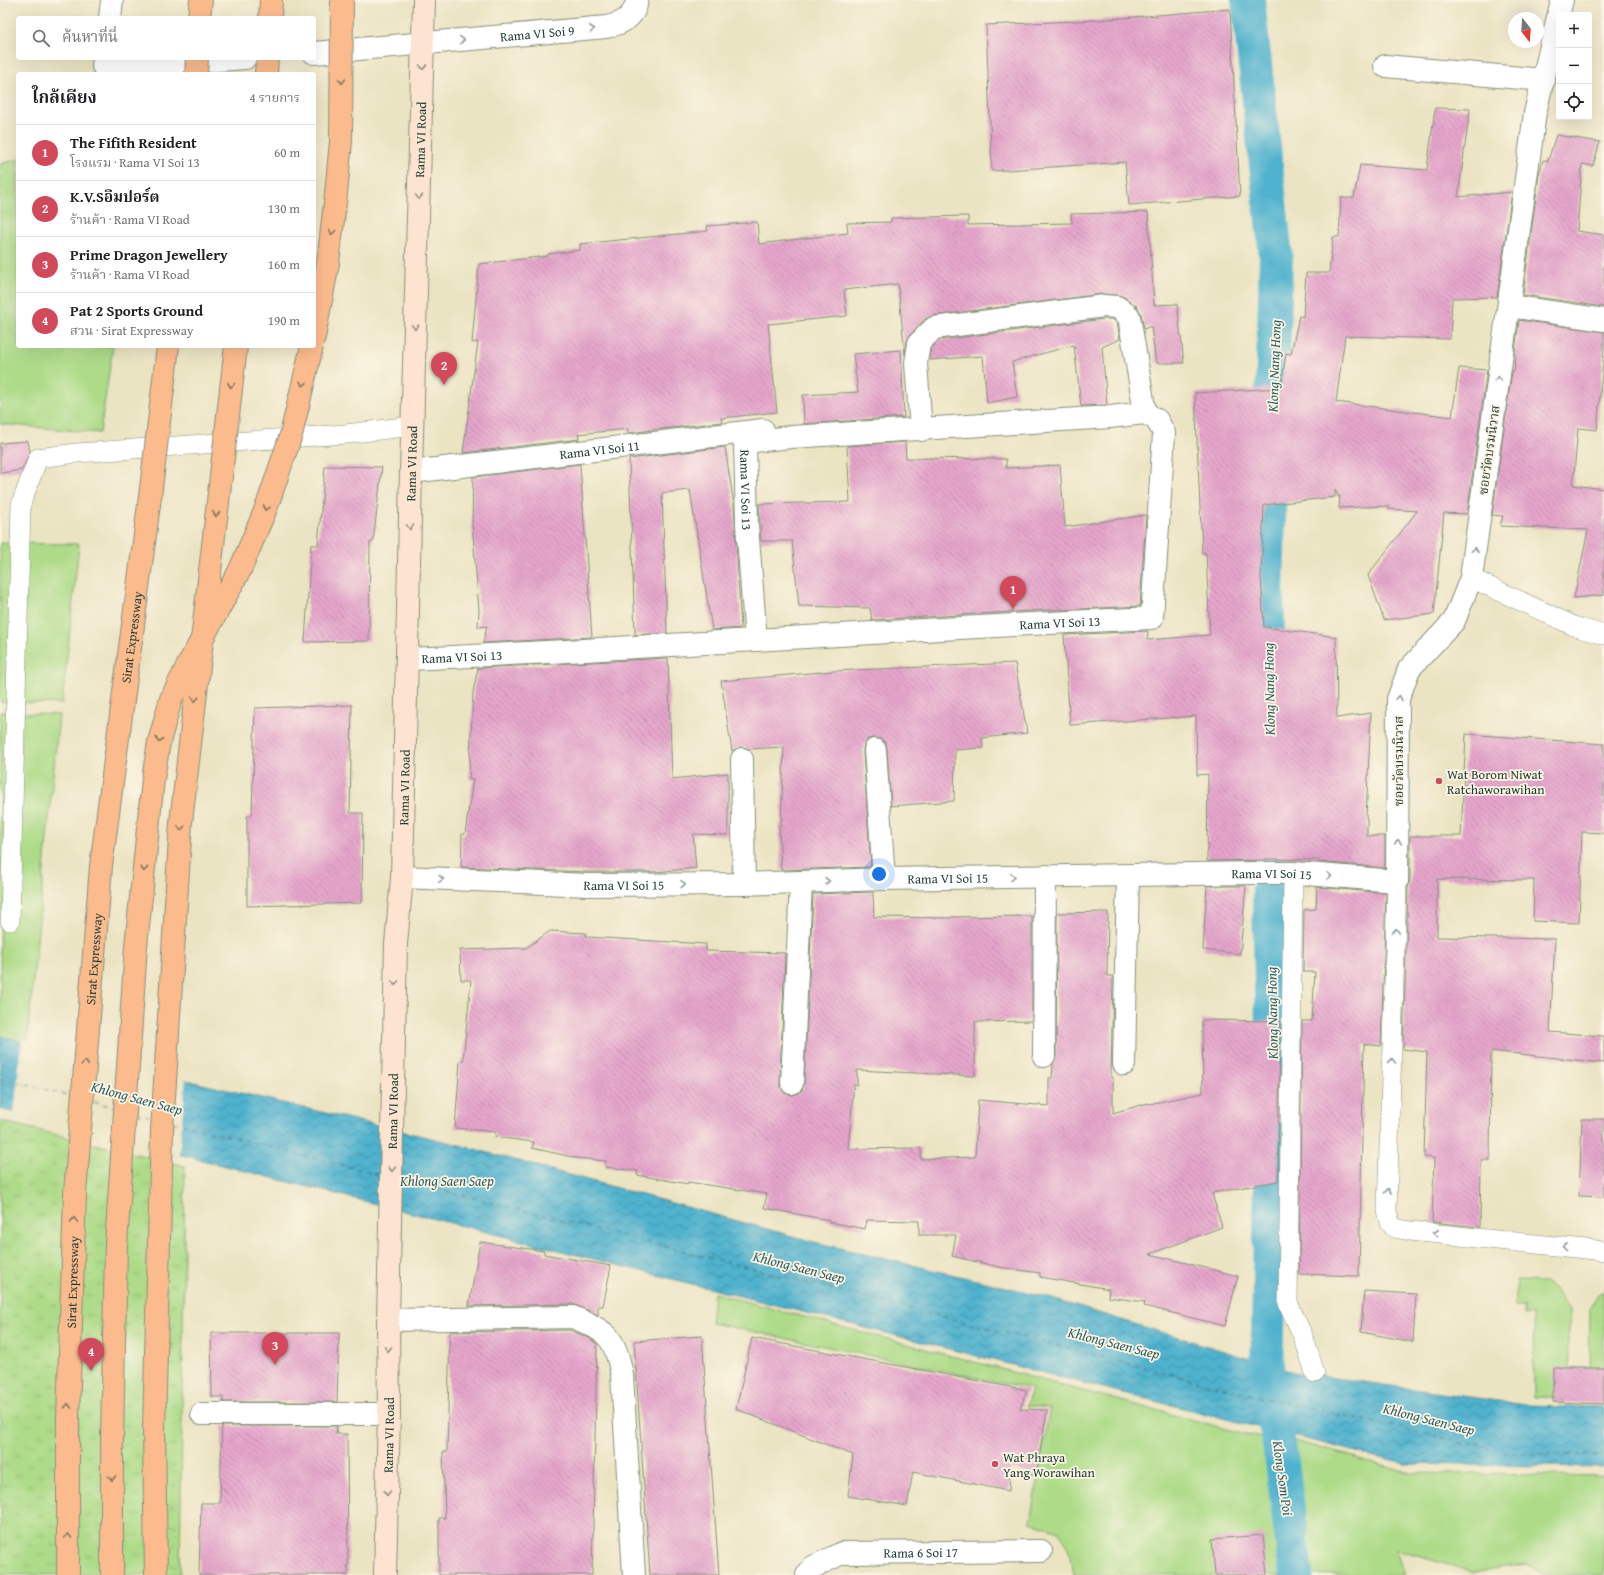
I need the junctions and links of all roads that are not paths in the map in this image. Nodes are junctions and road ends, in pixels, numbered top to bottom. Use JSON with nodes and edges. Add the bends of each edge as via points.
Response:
{"nodes":[{"id":1,"x":112,"y":0,"type":"edge"},
{"id":2,"x":200,"y":0,"type":"edge"},
{"id":3,"x":271,"y":0,"type":"edge"},
{"id":4,"x":342,"y":0,"type":"edge"},
{"id":5,"x":424,"y":0,"type":"edge"},
{"id":6,"x":637,"y":0,"type":"edge"},
{"id":7,"x":1562,"y":0,"type":"edge"},
{"id":8,"x":110,"y":16,"type":"edge"},
{"id":9,"x":200,"y":16,"type":"edge"},
{"id":10,"x":270,"y":16,"type":"edge"},
{"id":11,"x":423,"y":44,"type":"junction"},
{"id":12,"x":316,"y":52,"type":"edge"},
{"id":13,"x":104,"y":60,"type":"edge"},
{"id":14,"x":197,"y":60,"type":"edge"},
{"id":15,"x":219,"y":60,"type":"edge"},
{"id":16,"x":267,"y":60,"type":"edge"},
{"id":17,"x":1385,"y":66,"type":"dead end"},
{"id":18,"x":196,"y":72,"type":"edge"},
{"id":19,"x":266,"y":72,"type":"edge"},
{"id":20,"x":1544,"y":80,"type":"junction"},
{"id":21,"x":1509,"y":306,"type":"junction"},
{"id":22,"x":1604,"y":320,"type":"edge"},
{"id":23,"x":316,"y":326,"type":"edge"},
{"id":24,"x":168,"y":348,"type":"edge"},
{"id":25,"x":236,"y":348,"type":"edge"},
{"id":26,"x":312,"y":348,"type":"edge"},
{"id":27,"x":1145,"y":413,"type":"junction"},
{"id":28,"x":412,"y":426,"type":"junction"},
{"id":29,"x":788,"y":427,"type":"dead end"},
{"id":30,"x":921,"y":430,"type":"junction"},
{"id":31,"x":411,"y":472,"type":"junction"},
{"id":32,"x":1471,"y":578,"type":"junction"},
{"id":33,"x":1604,"y":635,"type":"edge"},
{"id":34,"x":756,"y":640,"type":"junction"},
{"id":35,"x":407,"y":659,"type":"junction"},
{"id":36,"x":874,"y":750,"type":"dead end"},
{"id":37,"x":742,"y":759,"type":"dead end"},
{"id":38,"x":1291,"y":874,"type":"junction"},
{"id":39,"x":1128,"y":875,"type":"junction"},
{"id":40,"x":1045,"y":876,"type":"junction"},
{"id":41,"x":402,"y":877,"type":"junction"},
{"id":42,"x":884,"y":879,"type":"junction"},
{"id":43,"x":1397,"y":881,"type":"junction"},
{"id":44,"x":801,"y":882,"type":"junction"},
{"id":45,"x":744,"y":884,"type":"junction"},
{"id":46,"x":10,"y":921,"type":"dead end"},
{"id":47,"x":1044,"y":1056,"type":"dead end"},
{"id":48,"x":1124,"y":1064,"type":"dead end"},
{"id":49,"x":792,"y":1083,"type":"dead end"},
{"id":50,"x":1604,"y":1251,"type":"edge"},
{"id":51,"x":388,"y":1315,"type":"junction"},
{"id":52,"x":1315,"y":1373,"type":"dead end"},
{"id":53,"x":202,"y":1414,"type":"dead end"},
{"id":54,"x":389,"y":1414,"type":"junction"},
{"id":55,"x":1041,"y":1551,"type":"dead end"},
{"id":56,"x":68,"y":1575,"type":"edge"},
{"id":57,"x":112,"y":1575,"type":"edge"},
{"id":58,"x":156,"y":1575,"type":"edge"},
{"id":59,"x":385,"y":1575,"type":"edge"},
{"id":60,"x":634,"y":1575,"type":"edge"},
{"id":61,"x":807,"y":1575,"type":"edge"}],
"edges":[{"from":1,"to":8,"type":"street"},
{"from":2,"to":9,"type":"highway"},
{"from":3,"to":10,"type":"highway"},
{"from":4,"to":23,"type":"highway","one_way":true,"bridge":true,"via":[[341,141],[328,263]]},
{"from":5,"to":11,"type":"main road","name":"Rama VI Road"},
{"from":11,"to":6,"type":"street","name":"Rama VI Soi 9","one_way":true,"via":[[606,27],[628,19],[636,8]]},
{"from":7,"to":20,"type":"street","name":"ซอยวัดบรมนิวาส"},
{"from":11,"to":12,"type":"street","name":"Rama VI Soi 9"},
{"from":11,"to":28,"type":"main road","name":"Rama VI Road","one_way":true},
{"from":13,"to":15,"type":"street","via":[[103,66],[115,68]]},
{"from":14,"to":18,"type":"highway","bridge":true},
{"from":16,"to":19,"type":"highway"},
{"from":17,"to":20,"type":"street"},
{"from":20,"to":21,"type":"street","name":"ซอยวัดบรมนิวาส","via":[[1535,114]]},
{"from":21,"to":22,"type":"street"},
{"from":32,"to":21,"type":"street","name":"ซอยวัดบรมนิวาส","one_way":true},
{"from":56,"to":24,"type":"highway","name":"Sirat Expressway","one_way":true,"bridge":true,"via":[[68,1418],[75,1193],[99,890]]},
{"from":25,"to":58,"type":"highway","one_way":true,"bridge":true,"via":[[181,822],[162,1130],[154,1428]]},
{"from":26,"to":57,"type":"highway","one_way":true,"bridge":true,"via":[[291,435],[267,506],[240,570],[171,699],[159,742],[153,778],[136,946],[116,1246]]},
{"from":27,"to":30,"type":"street","name":"Rama VI Soi 13"},
{"from":27,"to":30,"type":"street","via":[[1129,316],[1117,307],[1104,306],[934,328],[919,343],[916,363]]},
{"from":27,"to":34,"type":"street","name":"Rama VI Soi 13","via":[[1157,420],[1164,433],[1152,618]]},
{"from":28,"to":31,"type":"main road","name":"Rama VI Road"},
{"from":28,"to":46,"type":"lane","via":[[346,434],[38,458],[21,504]]},
{"from":29,"to":31,"type":"street","name":"Rama VI Soi 11"},
{"from":30,"to":34,"type":"street","name":"Rama VI Soi 13","via":[[745,442],[747,525]]},
{"from":31,"to":35,"type":"main road","name":"Rama VI Road","one_way":true},
{"from":32,"to":33,"type":"lane","via":[[1576,627]]},
{"from":43,"to":32,"type":"street","name":"ซอยวัดบรมนิวาส","one_way":true,"via":[[1398,699],[1409,669],[1454,621]]},
{"from":34,"to":35,"type":"street","name":"Rama VI Soi 13"},
{"from":35,"to":41,"type":"main road","name":"Rama VI Road"},
{"from":36,"to":42,"type":"street"},
{"from":37,"to":45,"type":"street"},
{"from":38,"to":39,"type":"street","name":"Rama VI Soi 15"},
{"from":38,"to":43,"type":"street","name":"Rama VI Soi 15","one_way":true},
{"from":38,"to":52,"type":"lane","via":[[1288,1303],[1303,1336]]},
{"from":39,"to":40,"type":"street","name":"Rama VI Soi 15"},
{"from":39,"to":48,"type":"street"},
{"from":42,"to":40,"type":"street","name":"Rama VI Soi 15","one_way":true},
{"from":40,"to":47,"type":"street"},
{"from":41,"to":45,"type":"street","name":"Rama VI Soi 15","one_way":true,"via":[[588,885]]},
{"from":41,"to":51,"type":"main road","name":"Rama VI Road","one_way":true,"via":[[396,944]]},
{"from":44,"to":42,"type":"street","name":"Rama VI Soi 15","one_way":true},
{"from":50,"to":43,"type":"lane","one_way":true,"via":[[1410,1231],[1394,1228],[1390,1222],[1387,1211]]},
{"from":44,"to":45,"type":"street","name":"Rama VI Soi 15"},
{"from":44,"to":49,"type":"street"},
{"from":51,"to":54,"type":"main road","name":"Rama VI Road","one_way":true},
{"from":51,"to":60,"type":"street","via":[[573,1317],[609,1337],[617,1351],[622,1375]]},
{"from":53,"to":54,"type":"street"},
{"from":54,"to":59,"type":"main road","name":"Rama VI Road","one_way":true},
{"from":55,"to":61,"type":"street","name":"Rama 6 Soi 17","via":[[842,1553],[813,1567]]}]}
